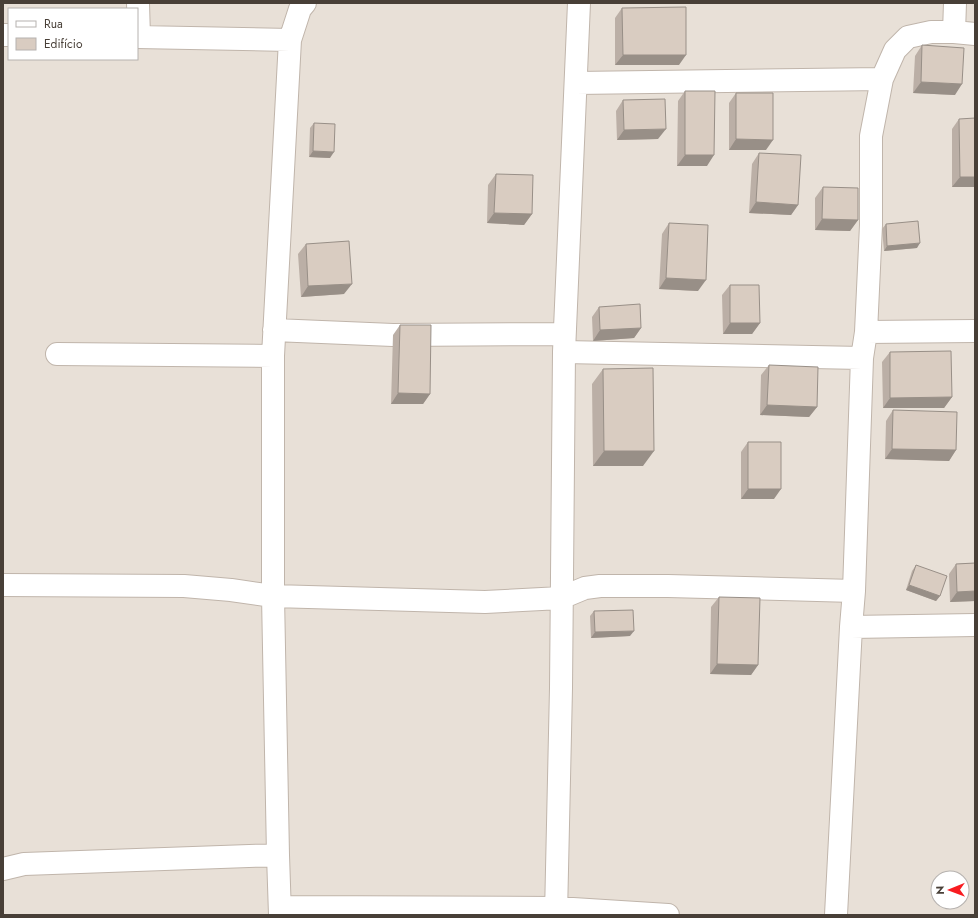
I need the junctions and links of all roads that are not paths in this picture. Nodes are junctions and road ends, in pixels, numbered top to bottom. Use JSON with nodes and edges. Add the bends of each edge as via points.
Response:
{"nodes":[{"id":1,"x":138,"y":3,"type":"edge"},
{"id":2,"x":305,"y":3,"type":"edge"},
{"id":3,"x":579,"y":3,"type":"edge"},
{"id":4,"x":955,"y":3,"type":"edge"},
{"id":5,"x":965,"y":33,"type":"edge"},
{"id":6,"x":138,"y":37,"type":"edge"},
{"id":7,"x":290,"y":40,"type":"junction"},
{"id":8,"x":882,"y":80,"type":"junction"},
{"id":9,"x":576,"y":83,"type":"junction"},
{"id":10,"x":274,"y":330,"type":"junction"},
{"id":11,"x":975,"y":331,"type":"edge"},
{"id":12,"x":866,"y":332,"type":"junction"},
{"id":13,"x":564,"y":343,"type":"junction"},
{"id":14,"x":57,"y":354,"type":"dead end"},
{"id":15,"x":273,"y":356,"type":"junction"},
{"id":16,"x":862,"y":358,"type":"junction"},
{"id":17,"x":3,"y":585,"type":"edge"},
{"id":18,"x":854,"y":591,"type":"junction"},
{"id":19,"x":273,"y":596,"type":"junction"},
{"id":20,"x":561,"y":598,"type":"junction"},
{"id":21,"x":975,"y":625,"type":"edge"},
{"id":22,"x":851,"y":627,"type":"junction"},
{"id":23,"x":278,"y":855,"type":"junction"},
{"id":24,"x":3,"y":869,"type":"edge"},
{"id":25,"x":280,"y":911,"type":"edge"},
{"id":26,"x":556,"y":912,"type":"edge"},
{"id":27,"x":668,"y":915,"type":"edge"},
{"id":28,"x":836,"y":915,"type":"edge"}],
"edges":[{"from":1,"to":6,"type":"street"},
{"from":2,"to":7,"type":"street","via":[[300,9]]},
{"from":3,"to":9,"type":"street"},
{"from":4,"to":5,"type":"street"},
{"from":5,"to":8,"type":"street","via":[[931,32],[908,37],[895,50]]},
{"from":6,"to":7,"type":"street"},
{"from":7,"to":10,"type":"street"},
{"from":8,"to":9,"type":"street"},
{"from":8,"to":12,"type":"street","via":[[871,136],[871,225]]},
{"from":9,"to":13,"type":"street"},
{"from":10,"to":13,"type":"street"},
{"from":10,"to":15,"type":"street"},
{"from":11,"to":12,"type":"street"},
{"from":12,"to":16,"type":"street"},
{"from":13,"to":16,"type":"street"},
{"from":13,"to":20,"type":"street"},
{"from":14,"to":15,"type":"street"},
{"from":15,"to":19,"type":"street"},
{"from":16,"to":18,"type":"street"},
{"from":17,"to":19,"type":"street","via":[[184,586]]},
{"from":18,"to":20,"type":"street","via":[[600,586],[585,588]]},
{"from":18,"to":22,"type":"street"},
{"from":19,"to":20,"type":"street","via":[[485,602]]},
{"from":19,"to":23,"type":"street"},
{"from":20,"to":26,"type":"street"},
{"from":21,"to":22,"type":"street"},
{"from":22,"to":28,"type":"street"},
{"from":23,"to":24,"type":"street","via":[[24,864]]},
{"from":23,"to":25,"type":"street"},
{"from":25,"to":26,"type":"street"},
{"from":26,"to":27,"type":"street"}]}
